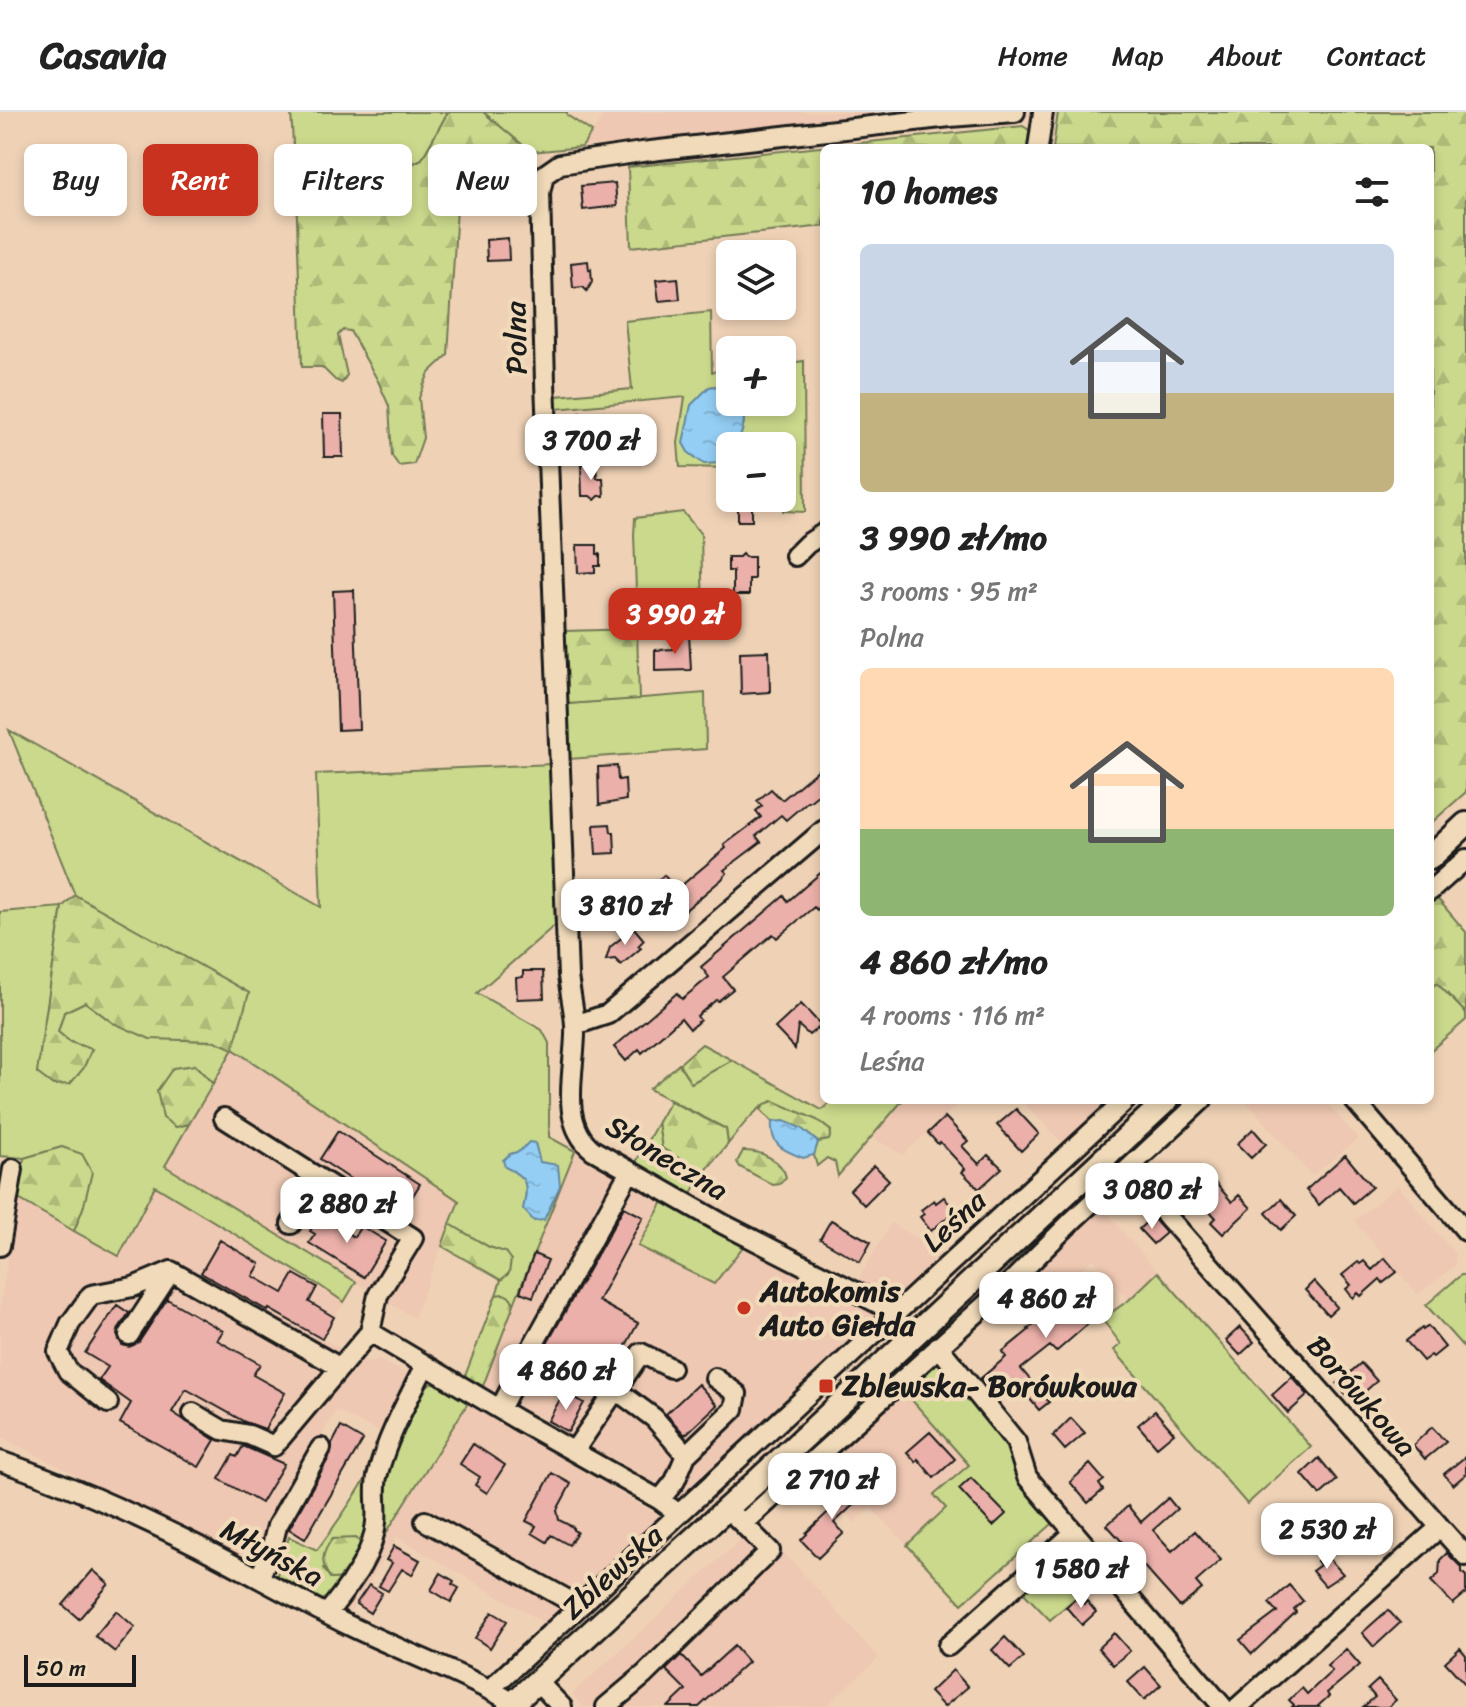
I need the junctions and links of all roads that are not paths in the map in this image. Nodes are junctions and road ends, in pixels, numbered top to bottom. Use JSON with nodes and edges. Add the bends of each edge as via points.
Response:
{"nodes":[{"id":1,"x":1015,"y":112,"type":"edge"},
{"id":2,"x":1043,"y":112,"type":"edge"},
{"id":3,"x":1039,"y":144,"type":"edge"},
{"id":4,"x":820,"y":536,"type":"edge"},
{"id":5,"x":795,"y":556,"type":"dead end"},
{"id":6,"x":1466,"y":824,"type":"edge"},
{"id":7,"x":820,"y":833,"type":"edge"},
{"id":8,"x":1434,"y":854,"type":"edge"},
{"id":9,"x":1466,"y":859,"type":"edge"},
{"id":10,"x":1434,"y":887,"type":"edge"},
{"id":11,"x":575,"y":1025,"type":"junction"},
{"id":12,"x":1122,"y":1104,"type":"edge"},
{"id":13,"x":1163,"y":1104,"type":"edge"},
{"id":14,"x":1198,"y":1104,"type":"edge"},
{"id":15,"x":1357,"y":1104,"type":"edge"},
{"id":16,"x":224,"y":1118,"type":"dead end"},
{"id":17,"x":13,"y":1169,"type":"dead end"},
{"id":18,"x":630,"y":1171,"type":"junction"},
{"id":19,"x":1125,"y":1172,"type":"junction"},
{"id":20,"x":320,"y":1179,"type":"junction"},
{"id":21,"x":291,"y":1224,"type":"dead end"},
{"id":22,"x":1466,"y":1231,"type":"edge"},
{"id":23,"x":0,"y":1246,"type":"edge"},
{"id":24,"x":171,"y":1271,"type":"junction"},
{"id":25,"x":897,"y":1313,"type":"junction"},
{"id":26,"x":370,"y":1332,"type":"junction"},
{"id":27,"x":129,"y":1335,"type":"dead end"},
{"id":28,"x":938,"y":1346,"type":"junction"},
{"id":29,"x":425,"y":1365,"type":"junction"},
{"id":30,"x":339,"y":1367,"type":"junction"},
{"id":31,"x":671,"y":1368,"type":"dead end"},
{"id":32,"x":715,"y":1378,"type":"dead end"},
{"id":33,"x":616,"y":1390,"type":"junction"},
{"id":34,"x":108,"y":1403,"type":"dead end"},
{"id":35,"x":500,"y":1409,"type":"junction"},
{"id":36,"x":193,"y":1413,"type":"dead end"},
{"id":37,"x":321,"y":1448,"type":"dead end"},
{"id":38,"x":574,"y":1451,"type":"junction"},
{"id":39,"x":686,"y":1455,"type":"junction"},
{"id":40,"x":0,"y":1461,"type":"edge"},
{"id":41,"x":660,"y":1500,"type":"junction"},
{"id":42,"x":679,"y":1514,"type":"junction"},
{"id":43,"x":735,"y":1516,"type":"junction"},
{"id":44,"x":425,"y":1521,"type":"dead end"},
{"id":45,"x":1440,"y":1527,"type":"junction"},
{"id":46,"x":1074,"y":1533,"type":"junction"},
{"id":47,"x":1466,"y":1556,"type":"edge"},
{"id":48,"x":259,"y":1578,"type":"junction"},
{"id":49,"x":579,"y":1606,"type":"junction"},
{"id":50,"x":327,"y":1614,"type":"junction"},
{"id":51,"x":948,"y":1646,"type":"dead end"},
{"id":52,"x":537,"y":1681,"type":"junction"},
{"id":53,"x":490,"y":1689,"type":"junction"},
{"id":54,"x":511,"y":1705,"type":"edge"},
{"id":55,"x":562,"y":1707,"type":"edge"},
{"id":56,"x":606,"y":1707,"type":"edge"},
{"id":57,"x":1223,"y":1707,"type":"edge"},
{"id":58,"x":1238,"y":1707,"type":"edge"}],
"edges":[{"from":1,"to":11,"type":"street","name":"Polna","via":[[642,152],[560,164],[544,175],[540,193],[545,382],[568,976]]},
{"from":2,"to":3,"type":"street"},
{"from":4,"to":5,"type":"street"},
{"from":6,"to":8,"type":"main road"},
{"from":7,"to":11,"type":"street","via":[[608,1014]]},
{"from":9,"to":10,"type":"street"},
{"from":11,"to":18,"type":"street","name":"Słoneczna","via":[[571,1082],[577,1131],[593,1150]]},
{"from":12,"to":25,"type":"street","name":"Leśna"},
{"from":13,"to":43,"type":"main road","name":"Zblewska"},
{"from":14,"to":19,"type":"street","name":"Zblewska"},
{"from":15,"to":22,"type":"street"},
{"from":16,"to":20,"type":"street"},
{"from":17,"to":23,"type":"street"},
{"from":18,"to":25,"type":"street","name":"Słoneczna"},
{"from":18,"to":35,"type":"street"},
{"from":19,"to":28,"type":"street","name":"Zblewska"},
{"from":19,"to":45,"type":"street","name":"Borówkowa"},
{"from":20,"to":21,"type":"street"},
{"from":20,"to":26,"type":"street","via":[[413,1238],[378,1295]]},
{"from":24,"to":27,"type":"street"},
{"from":24,"to":30,"type":"street"},
{"from":24,"to":34,"type":"street","via":[[133,1287],[91,1295],[70,1324],[58,1352],[68,1371]]},
{"from":25,"to":42,"type":"street","name":"Leśna"},
{"from":26,"to":29,"type":"street"},
{"from":26,"to":30,"type":"street"},
{"from":28,"to":43,"type":"street","name":"Zblewska"},
{"from":28,"to":46,"type":"street","via":[[1016,1442],[1027,1477]]},
{"from":29,"to":35,"type":"street"},
{"from":29,"to":50,"type":"street","via":[[377,1476],[373,1542]]},
{"from":30,"to":36,"type":"street","via":[[274,1446],[222,1430]]},
{"from":31,"to":33,"type":"street","via":[[641,1353]]},
{"from":32,"to":39,"type":"street","via":[[737,1394],[734,1409]]},
{"from":33,"to":38,"type":"street"},
{"from":33,"to":39,"type":"street","via":[[654,1418]]},
{"from":35,"to":38,"type":"street"},
{"from":37,"to":48,"type":"street","via":[[277,1526]]},
{"from":38,"to":41,"type":"street"},
{"from":39,"to":41,"type":"street"},
{"from":40,"to":48,"type":"street","name":"Młyńska","via":[[119,1507]]},
{"from":41,"to":42,"type":"street"},
{"from":42,"to":49,"type":"street","name":"Leśna"},
{"from":43,"to":52,"type":"main road","name":"Zblewska"},
{"from":43,"to":56,"type":"street","via":[[770,1551]]},
{"from":44,"to":49,"type":"street"},
{"from":45,"to":47,"type":"street","name":"Borówkowa"},
{"from":45,"to":58,"type":"street"},
{"from":46,"to":51,"type":"street"},
{"from":46,"to":57,"type":"street"},
{"from":48,"to":50,"type":"street","name":"Młyńska"},
{"from":49,"to":53,"type":"street","name":"Leśna"},
{"from":50,"to":53,"type":"street","name":"Młyńska"},
{"from":52,"to":54,"type":"main road","name":"Zblewska"},
{"from":52,"to":55,"type":"street"},
{"from":53,"to":54,"type":"street","name":"Młyńska"}]}
